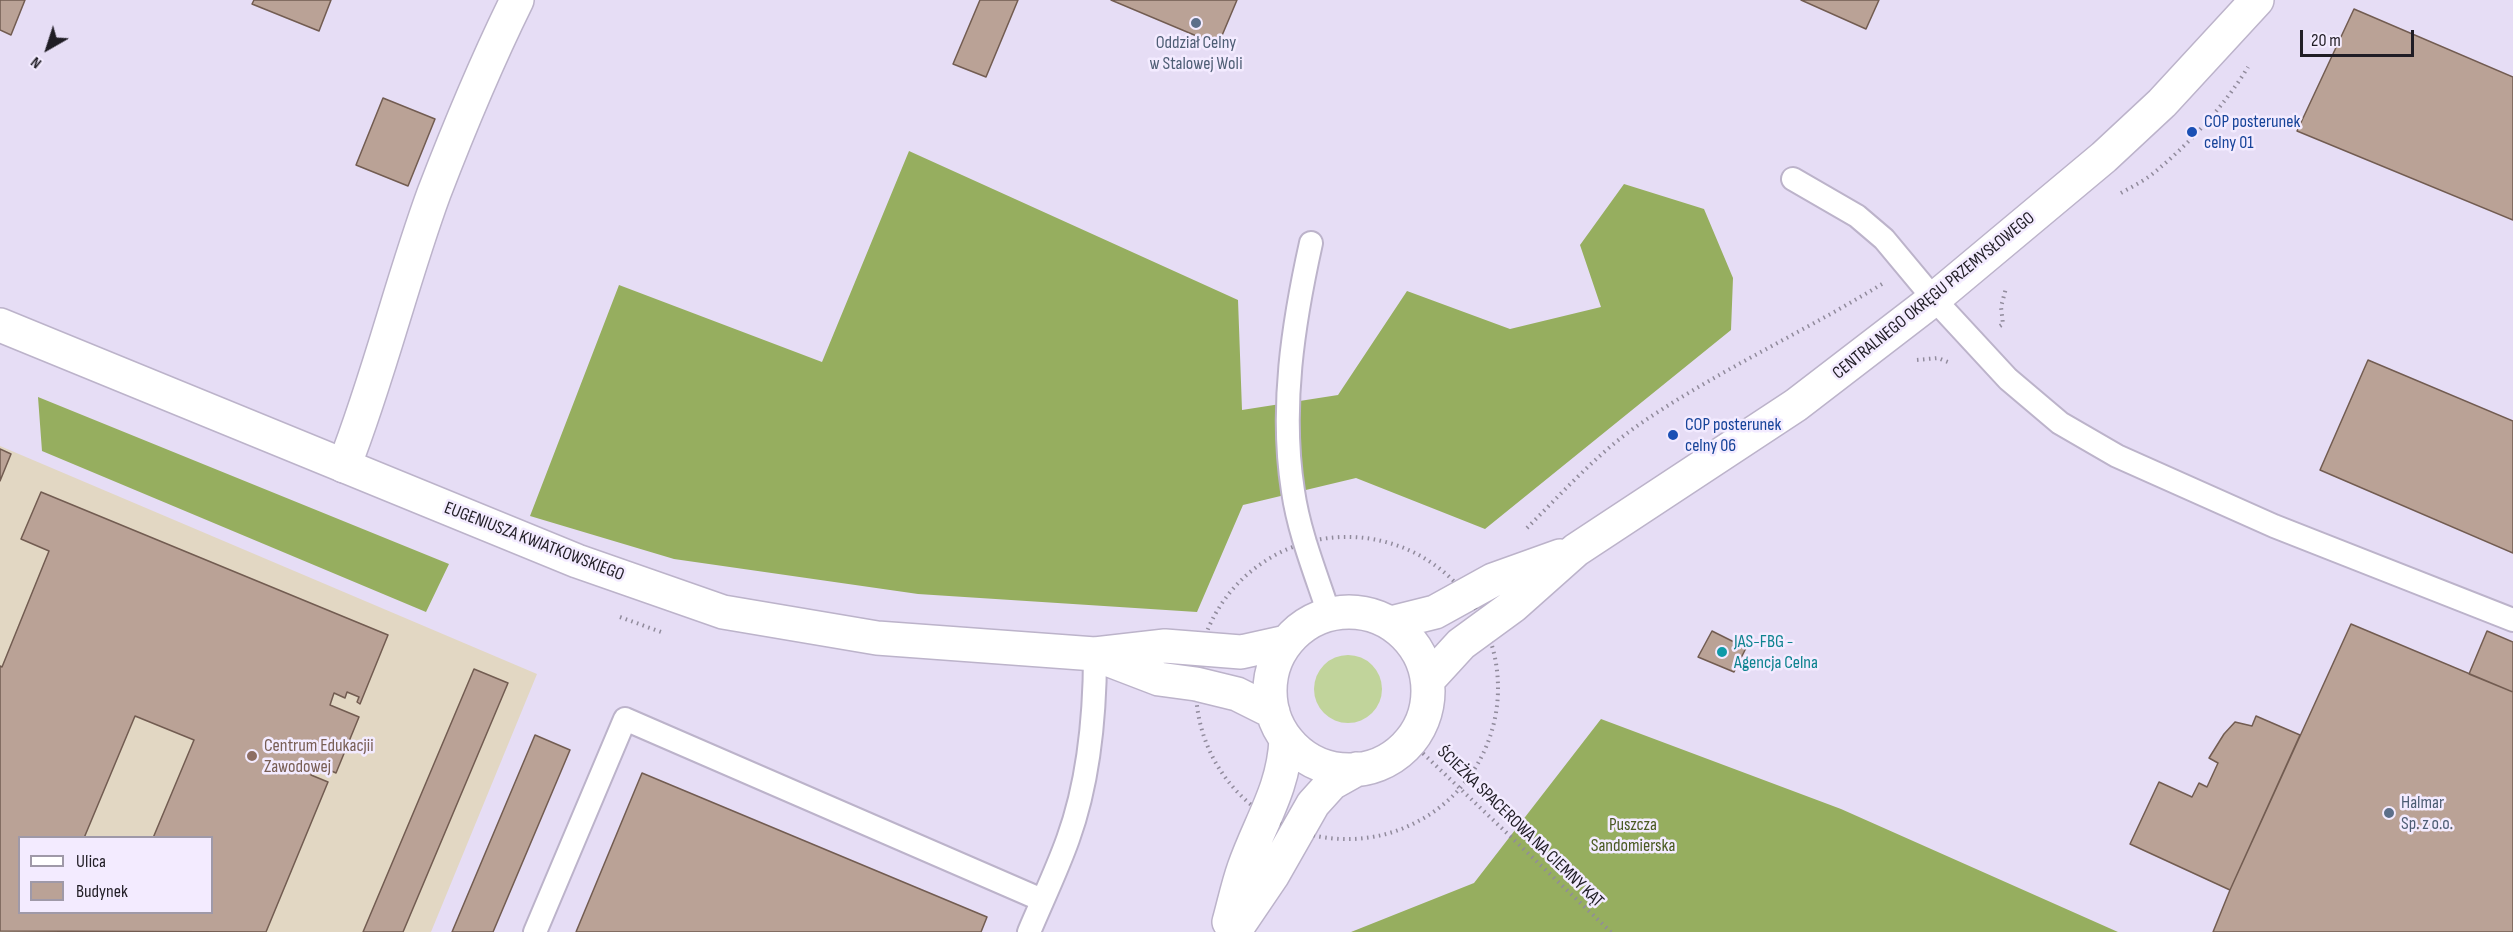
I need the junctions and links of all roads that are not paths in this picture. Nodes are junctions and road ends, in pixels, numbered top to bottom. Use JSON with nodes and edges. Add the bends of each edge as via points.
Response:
{"nodes":[{"id":1,"x":517,"y":0,"type":"edge"},
{"id":2,"x":2257,"y":0,"type":"edge"},
{"id":3,"x":1793,"y":179,"type":"dead end"},
{"id":4,"x":1311,"y":243,"type":"dead end"},
{"id":5,"x":1934,"y":299,"type":"junction"},
{"id":6,"x":0,"y":325,"type":"edge"},
{"id":7,"x":344,"y":466,"type":"junction"},
{"id":8,"x":1576,"y":550,"type":"junction"},
{"id":9,"x":1329,"y":614,"type":"junction"},
{"id":10,"x":2513,"y":620,"type":"edge"},
{"id":11,"x":1390,"y":623,"type":"junction"},
{"id":12,"x":1286,"y":642,"type":"junction"},
{"id":13,"x":1095,"y":654,"type":"junction"},
{"id":14,"x":1428,"y":680,"type":"junction"},
{"id":15,"x":1279,"y":725,"type":"junction"},
{"id":16,"x":1357,"y":769,"type":"junction"},
{"id":17,"x":1042,"y":900,"type":"junction"},
{"id":18,"x":535,"y":932,"type":"edge"},
{"id":19,"x":1029,"y":932,"type":"edge"},
{"id":20,"x":1227,"y":932,"type":"edge"},
{"id":21,"x":1234,"y":932,"type":"edge"}],
"edges":[{"from":1,"to":7,"type":"street","via":[[488,60],[434,195],[369,402]]},
{"from":2,"to":5,"type":"street","name":"CENTRALNEGO OKRĘGU PRZEMYSŁOWEGO","via":[[2162,103],[2104,157]]},
{"from":3,"to":5,"type":"lane","via":[[1857,216],[1884,239]]},
{"from":4,"to":9,"type":"lane","via":[[1297,305],[1287,443],[1293,493],[1305,542]]},
{"from":5,"to":8,"type":"street","name":"CENTRALNEGO OKRĘGU PRZEMYSŁOWEGO","via":[[1796,405]]},
{"from":5,"to":10,"type":"lane","via":[[2008,379],[2060,423],[2116,456],[2274,526]]},
{"from":6,"to":7,"type":"street","name":"EUGENIUSZA KWIATKOWSKIEGO"},
{"from":7,"to":13,"type":"street","name":"EUGENIUSZA KWIATKOWSKIEGO","via":[[577,561],[723,612],[877,638]]},
{"from":8,"to":11,"type":"street","name":"CENTRALNEGO OKRĘGU PRZEMYSŁOWEGO","via":[[1492,580],[1460,583],[1435,612]]},
{"from":8,"to":14,"type":"street","name":"CENTRALNEGO OKRĘGU PRZEMYSŁOWEGO","via":[[1513,606],[1461,644]]},
{"from":9,"to":11,"type":"street","via":[[1371,614]]},
{"from":9,"to":12,"type":"street","via":[[1305,624]]},
{"from":11,"to":14,"type":"street","via":[[1408,638],[1421,658]]},
{"from":12,"to":13,"type":"street","name":"EUGENIUSZA KWIATKOWSKIEGO","via":[[1241,652],[1200,639]]},
{"from":12,"to":15,"type":"street","via":[[1274,664],[1269,688]]},
{"from":13,"to":15,"type":"street","name":"EUGENIUSZA KWIATKOWSKIEGO","via":[[1159,679],[1237,694]]},
{"from":13,"to":17,"type":"lane","via":[[1088,754],[1078,806]]},
{"from":14,"to":16,"type":"street","via":[[1428,702],[1410,741],[1377,765]]},
{"from":15,"to":16,"type":"street","via":[[1306,757],[1331,768]]},
{"from":15,"to":20,"type":"street","via":[[1285,764],[1244,867]]},
{"from":16,"to":21,"type":"street","via":[[1332,783],[1319,797]]},
{"from":17,"to":18,"type":"lane","via":[[625,719]]},
{"from":17,"to":19,"type":"lane"}]}
